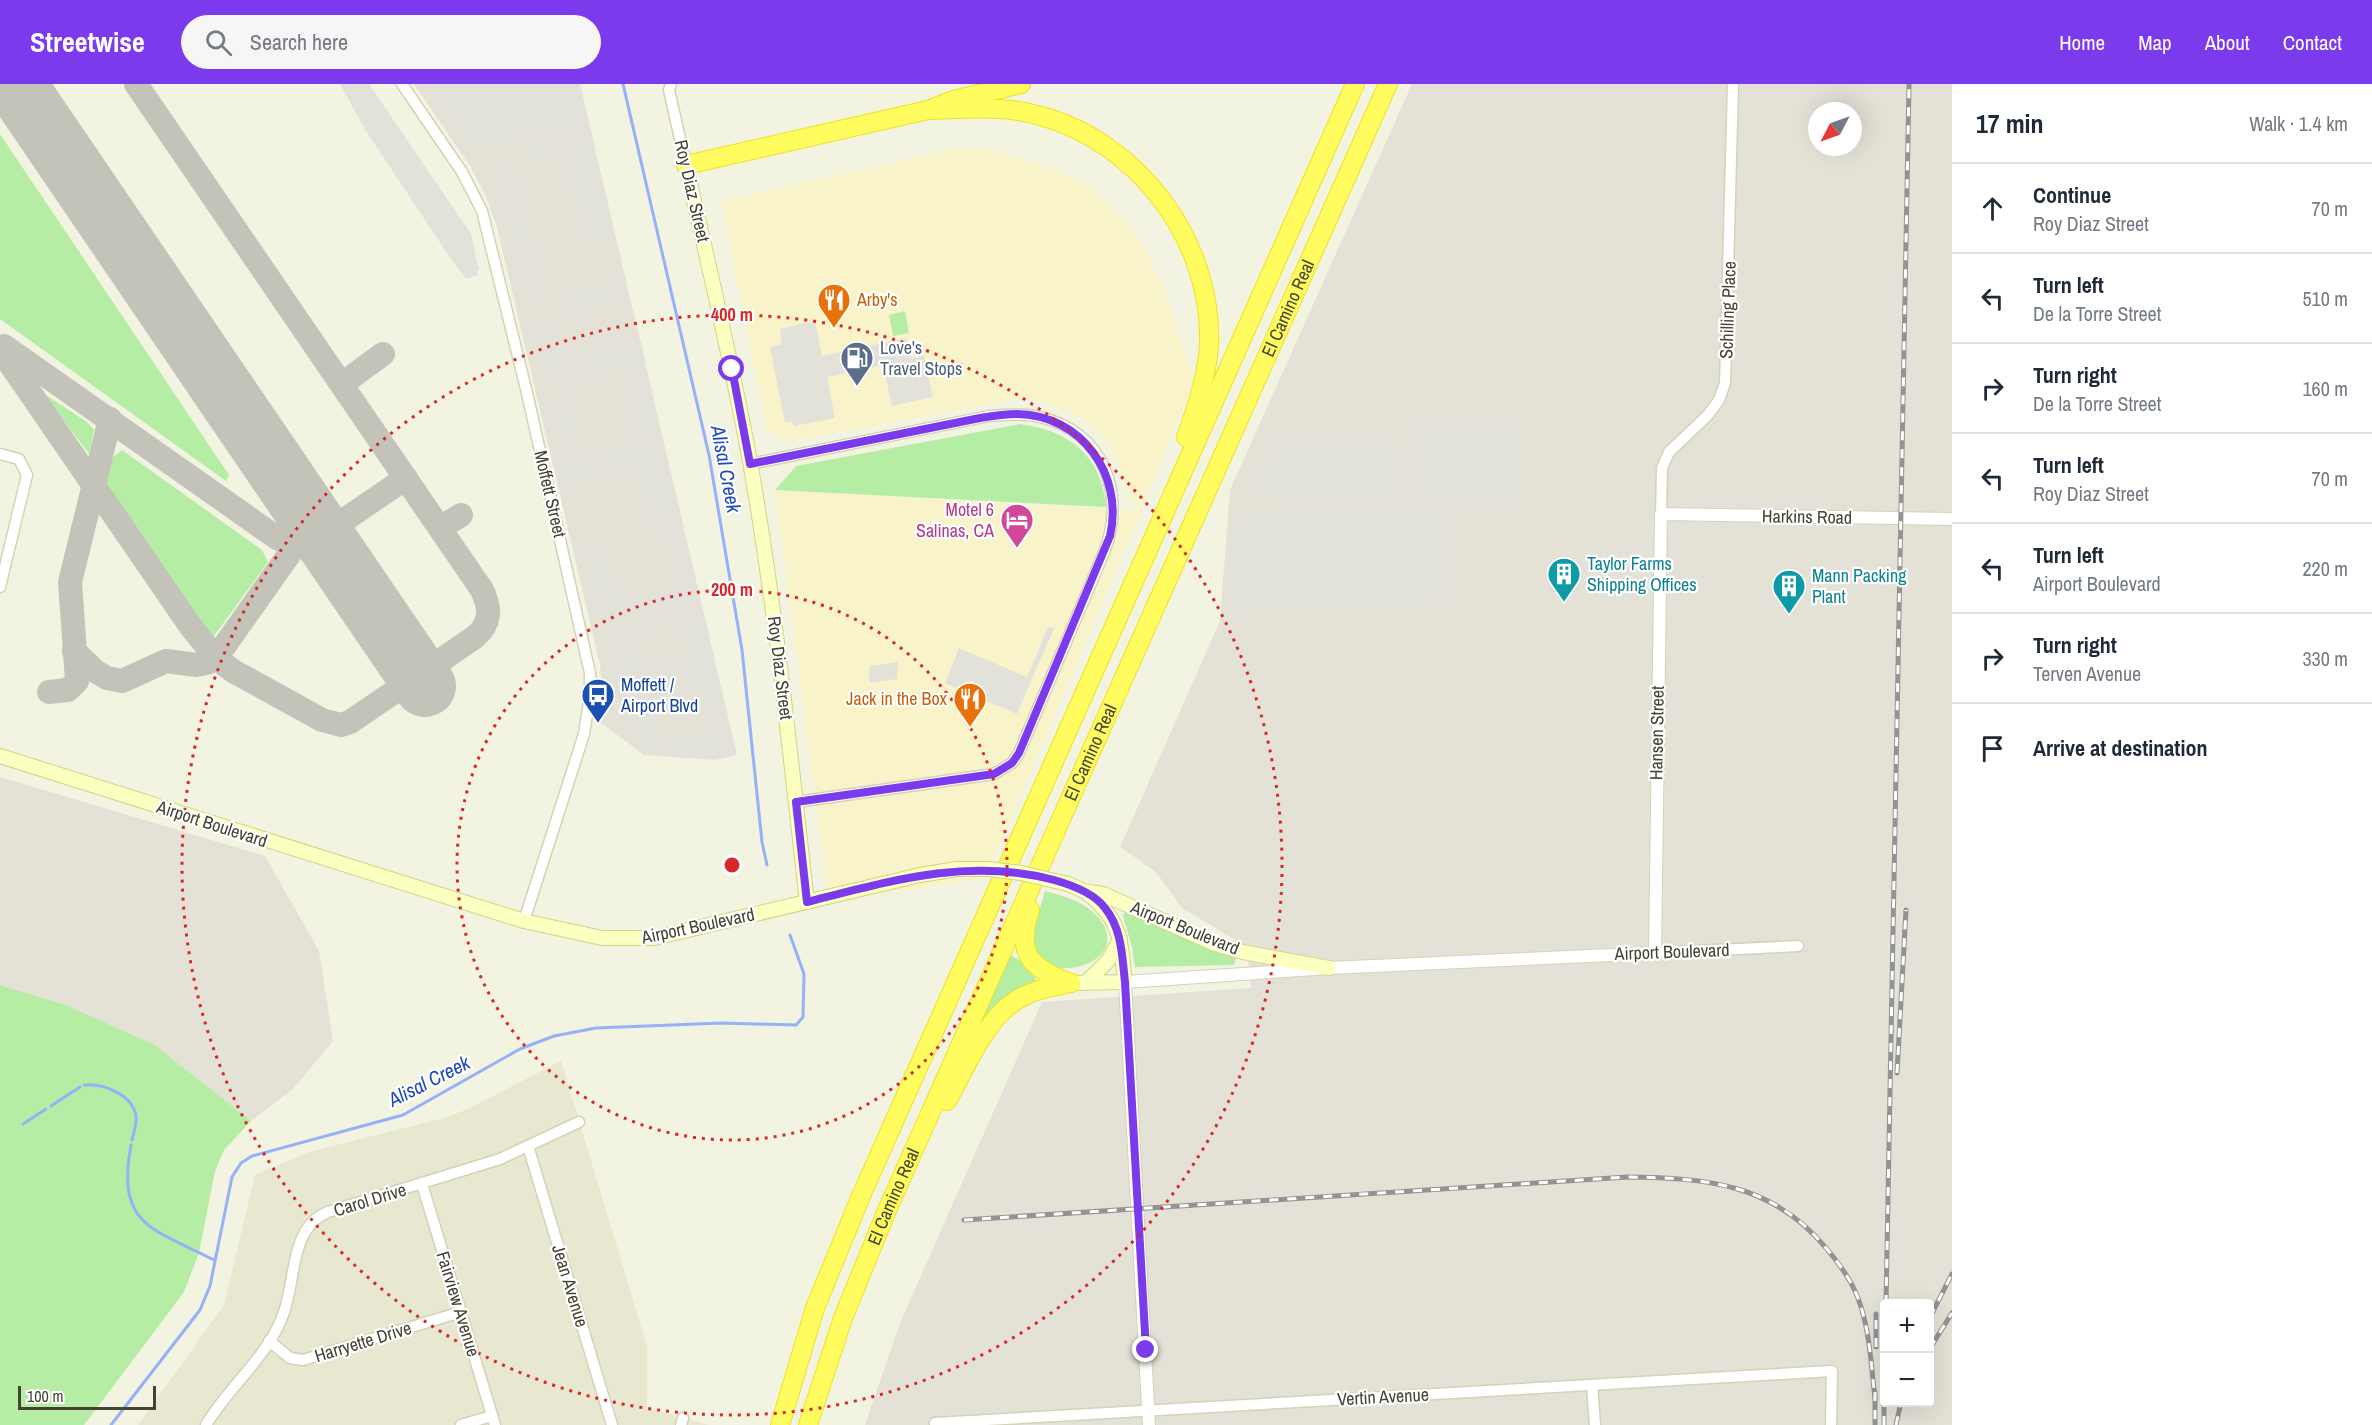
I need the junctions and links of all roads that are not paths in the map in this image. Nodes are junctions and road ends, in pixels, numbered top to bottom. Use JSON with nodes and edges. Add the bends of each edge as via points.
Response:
{"nodes":[{"id":1,"x":402,"y":84,"type":"edge"},
{"id":2,"x":671,"y":84,"type":"edge"},
{"id":3,"x":1021,"y":84,"type":"edge"},
{"id":4,"x":1355,"y":84,"type":"edge"},
{"id":5,"x":1388,"y":84,"type":"edge"},
{"id":6,"x":1732,"y":84,"type":"edge"},
{"id":7,"x":928,"y":110,"type":"junction"},
{"id":8,"x":686,"y":165,"type":"junction"},
{"id":9,"x":0,"y":454,"type":"edge"},
{"id":10,"x":750,"y":464,"type":"junction"},
{"id":11,"x":1167,"y":505,"type":"junction"},
{"id":12,"x":1661,"y":514,"type":"junction"},
{"id":13,"x":1952,"y":519,"type":"edge"},
{"id":14,"x":2,"y":567,"type":"edge"},
{"id":15,"x":0,"y":586,"type":"edge"},
{"id":16,"x":0,"y":756,"type":"edge"},
{"id":17,"x":796,"y":802,"type":"junction"},
{"id":18,"x":1067,"y":807,"type":"junction"},
{"id":19,"x":1084,"y":891,"type":"junction"},
{"id":20,"x":807,"y":902,"type":"junction"},
{"id":21,"x":524,"y":921,"type":"junction"},
{"id":22,"x":1120,"y":939,"type":"junction"},
{"id":23,"x":1798,"y":946,"type":"dead end"},
{"id":24,"x":1655,"y":953,"type":"junction"},
{"id":25,"x":1329,"y":968,"type":"junction"},
{"id":26,"x":1125,"y":982,"type":"junction"},
{"id":27,"x":1078,"y":983,"type":"junction"},
{"id":28,"x":579,"y":1122,"type":"dead end"},
{"id":29,"x":528,"y":1146,"type":"junction"},
{"id":30,"x":422,"y":1184,"type":"junction"},
{"id":31,"x":888,"y":1208,"type":"junction"},
{"id":32,"x":461,"y":1312,"type":"junction"},
{"id":33,"x":269,"y":1341,"type":"junction"},
{"id":34,"x":796,"y":1367,"type":"junction"},
{"id":35,"x":1592,"y":1385,"type":"junction"},
{"id":36,"x":1148,"y":1411,"type":"junction"},
{"id":37,"x":493,"y":1420,"type":"edge"},
{"id":38,"x":935,"y":1423,"type":"dead end"},
{"id":39,"x":206,"y":1425,"type":"edge"},
{"id":40,"x":461,"y":1425,"type":"edge"},
{"id":41,"x":612,"y":1425,"type":"edge"},
{"id":42,"x":772,"y":1425,"type":"edge"},
{"id":43,"x":780,"y":1425,"type":"edge"},
{"id":44,"x":808,"y":1425,"type":"edge"},
{"id":45,"x":1149,"y":1425,"type":"edge"},
{"id":46,"x":1595,"y":1425,"type":"edge"},
{"id":47,"x":1831,"y":1425,"type":"edge"}],
"edges":[{"from":1,"to":21,"type":"street","name":"Moffett Street","via":[[462,172],[482,211],[589,666],[590,696],[584,734]]},
{"from":2,"to":8,"type":"street","name":"Roy Diaz Street","via":[[669,90]]},
{"from":3,"to":7,"type":"highway"},
{"from":4,"to":11,"type":"highway","name":"El Camino Real"},
{"from":5,"to":18,"type":"highway","name":"El Camino Real"},
{"from":6,"to":12,"type":"street","name":"Schilling Place","via":[[1725,383],[1708,415],[1669,452],[1662,468]]},
{"from":7,"to":8,"type":"highway"},
{"from":7,"to":11,"type":"highway","via":[[1018,111],[1068,126],[1096,140],[1134,169],[1176,221],[1201,282],[1209,344],[1202,390],[1173,471]]},
{"from":8,"to":10,"type":"main road","name":"Roy Diaz Street"},
{"from":9,"to":14,"type":"street","via":[[24,464],[27,475]]},
{"from":10,"to":17,"type":"main road","name":"Roy Diaz Street","via":[[782,672]]},
{"from":10,"to":17,"type":"street","via":[[1017,414],[1052,421],[1086,442],[1107,475],[1114,501],[1113,525],[1105,550],[1012,763],[994,774]]},
{"from":11,"to":34,"type":"highway","name":"El Camino Real","via":[[861,1196],[815,1308]]},
{"from":12,"to":13,"type":"street","name":"Harkins Road"},
{"from":12,"to":24,"type":"street","name":"Hansen Street"},
{"from":14,"to":15,"type":"street"},
{"from":16,"to":21,"type":"main road","name":"Airport Boulevard"},
{"from":17,"to":20,"type":"main road","name":"Roy Diaz Street"},
{"from":18,"to":27,"type":"highway","via":[[1027,920],[1024,943],[1034,965],[1043,972]]},
{"from":18,"to":31,"type":"highway","name":"El Camino Real"},
{"from":19,"to":20,"type":"main road","name":"Airport Boulevard","bridge":true,"via":[[1021,873],[957,870]]},
{"from":19,"to":22,"type":"main road","via":[[1104,906]]},
{"from":19,"to":25,"type":"main road","name":"Airport Boulevard","via":[[1102,894],[1215,944]]},
{"from":20,"to":21,"type":"main road","name":"Airport Boulevard","via":[[678,933],[629,940],[578,934]]},
{"from":22,"to":26,"type":"main road"},
{"from":22,"to":27,"type":"main road","via":[[1108,961]]},
{"from":23,"to":24,"type":"street","name":"Airport Boulevard"},
{"from":24,"to":25,"type":"street","name":"Airport Boulevard"},
{"from":25,"to":26,"type":"street","name":"Airport Boulevard"},
{"from":26,"to":27,"type":"main road"},
{"from":26,"to":36,"type":"street"},
{"from":27,"to":31,"type":"highway","via":[[1028,994],[995,1021]]},
{"from":28,"to":29,"type":"street","name":"Carol Drive"},
{"from":29,"to":30,"type":"street","name":"Carol Drive"},
{"from":29,"to":41,"type":"street","name":"Jean Avenue"},
{"from":30,"to":32,"type":"street","name":"Fairview Avenue"},
{"from":30,"to":33,"type":"street","name":"Carol Drive","via":[[328,1212],[310,1223],[301,1240],[285,1309]]},
{"from":31,"to":44,"type":"highway","name":"El Camino Real","via":[[843,1318]]},
{"from":32,"to":33,"type":"street","name":"Harryette Drive","via":[[303,1360],[290,1358]]},
{"from":32,"to":37,"type":"street","name":"Fairview Avenue"},
{"from":33,"to":39,"type":"street","name":"Carol Drive"},
{"from":34,"to":42,"type":"highway"},
{"from":34,"to":43,"type":"highway","name":"El Camino Real"},
{"from":35,"to":36,"type":"street","name":"Vertin Avenue"},
{"from":35,"to":46,"type":"street"},
{"from":35,"to":47,"type":"street","name":"Vertin Avenue","via":[[1832,1371]]},
{"from":36,"to":38,"type":"street","name":"Vertin Avenue"},
{"from":36,"to":45,"type":"street"},
{"from":37,"to":40,"type":"street"}]}
